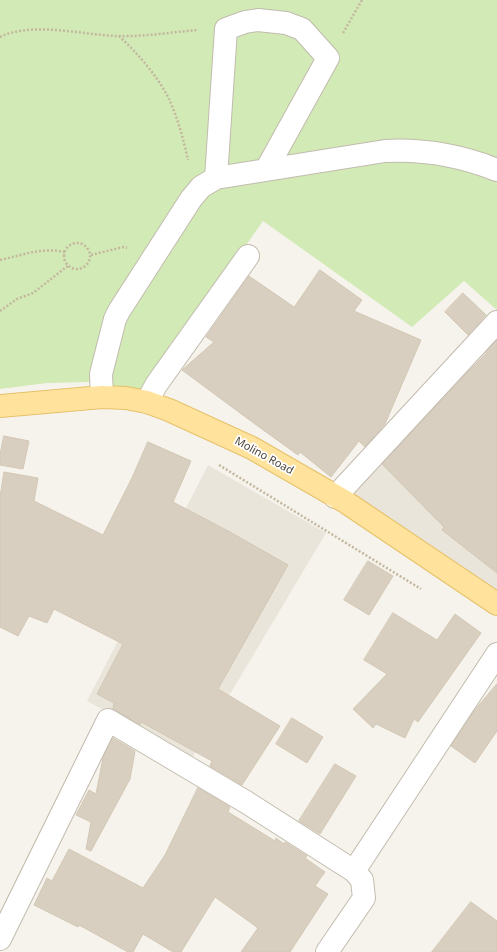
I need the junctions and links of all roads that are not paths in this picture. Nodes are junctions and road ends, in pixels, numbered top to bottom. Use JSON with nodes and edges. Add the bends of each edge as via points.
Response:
{"nodes":[{"id":1,"x":266,"y":170,"type":"junction"},
{"id":2,"x":497,"y":170,"type":"edge"},
{"id":3,"x":216,"y":178,"type":"junction"},
{"id":4,"x":248,"y":256,"type":"dead end"},
{"id":5,"x":497,"y":322,"type":"edge"},
{"id":6,"x":102,"y":397,"type":"junction"},
{"id":7,"x":147,"y":402,"type":"junction"},
{"id":8,"x":0,"y":406,"type":"edge"},
{"id":9,"x":335,"y":497,"type":"junction"},
{"id":10,"x":497,"y":604,"type":"edge"},
{"id":11,"x":497,"y":654,"type":"edge"},
{"id":12,"x":354,"y":871,"type":"junction"},
{"id":13,"x":0,"y":939,"type":"edge"},
{"id":14,"x":327,"y":952,"type":"edge"}],
"edges":[{"from":1,"to":2,"type":"street","via":[[401,150],[435,154],[482,164]]},
{"from":1,"to":3,"type":"street"},
{"from":1,"to":3,"type":"street","via":[[328,58],[302,29],[286,22],[258,20],[226,28]]},
{"from":3,"to":6,"type":"street","via":[[201,187],[191,199],[118,311],[101,374]]},
{"from":4,"to":7,"type":"street","via":[[156,385]]},
{"from":5,"to":9,"type":"street"},
{"from":6,"to":7,"type":"main road","name":"Molino Road"},
{"from":6,"to":8,"type":"main road","name":"Molino Road"},
{"from":7,"to":9,"type":"main road","name":"Molino Road","via":[[252,448]]},
{"from":9,"to":10,"type":"main road","name":"Molino Road"},
{"from":11,"to":12,"type":"street"},
{"from":12,"to":13,"type":"street","via":[[246,802],[108,720]]},
{"from":12,"to":14,"type":"street","via":[[362,880],[364,898]]}]}
